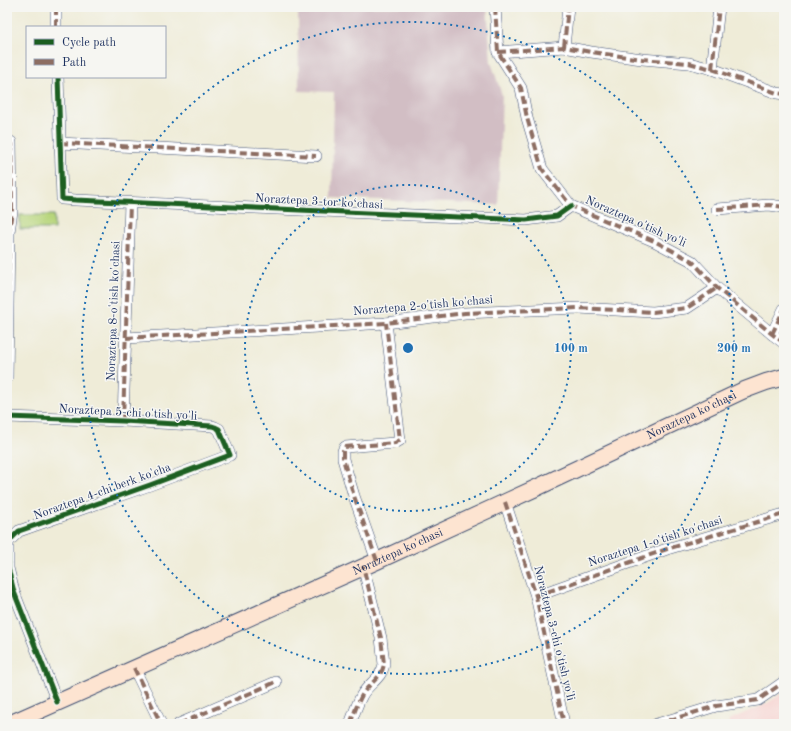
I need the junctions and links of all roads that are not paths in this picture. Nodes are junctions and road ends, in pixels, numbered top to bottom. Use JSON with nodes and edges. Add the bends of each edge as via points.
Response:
{"nodes":[{"id":1,"x":56,"y":7,"type":"edge"},
{"id":2,"x":494,"y":7,"type":"edge"},
{"id":3,"x":568,"y":7,"type":"edge"},
{"id":4,"x":719,"y":7,"type":"edge"},
{"id":5,"x":56,"y":26,"type":"edge"},
{"id":6,"x":564,"y":47,"type":"junction"},
{"id":7,"x":498,"y":52,"type":"junction"},
{"id":8,"x":712,"y":69,"type":"junction"},
{"id":9,"x":58,"y":78,"type":"edge"},
{"id":10,"x":784,"y":94,"type":"edge"},
{"id":11,"x":11,"y":142,"type":"dead end"},
{"id":12,"x":60,"y":143,"type":"junction"},
{"id":13,"x":316,"y":156,"type":"dead end"},
{"id":14,"x":130,"y":203,"type":"junction"},
{"id":15,"x":571,"y":206,"type":"junction"},
{"id":16,"x":784,"y":207,"type":"edge"},
{"id":17,"x":717,"y":208,"type":"dead end"},
{"id":18,"x":9,"y":211,"type":"edge"},
{"id":19,"x":717,"y":288,"type":"junction"},
{"id":20,"x":784,"y":309,"type":"edge"},
{"id":21,"x":386,"y":323,"type":"junction"},
{"id":22,"x":772,"y":334,"type":"junction"},
{"id":23,"x":126,"y":338,"type":"junction"},
{"id":24,"x":784,"y":343,"type":"edge"},
{"id":25,"x":784,"y":377,"type":"edge"},
{"id":26,"x":7,"y":379,"type":"edge"},
{"id":27,"x":7,"y":417,"type":"edge"},
{"id":28,"x":123,"y":421,"type":"junction"},
{"id":29,"x":230,"y":455,"type":"joint"},
{"id":30,"x":505,"y":502,"type":"junction"},
{"id":31,"x":784,"y":514,"type":"edge"},
{"id":32,"x":370,"y":564,"type":"junction"},
{"id":33,"x":536,"y":596,"type":"junction"},
{"id":34,"x":134,"y":668,"type":"junction"},
{"id":35,"x":276,"y":682,"type":"dead end"},
{"id":36,"x":784,"y":682,"type":"edge"},
{"id":37,"x":57,"y":702,"type":"junction"},
{"id":38,"x":9,"y":724,"type":"edge"},
{"id":39,"x":161,"y":724,"type":"edge"},
{"id":40,"x":179,"y":724,"type":"edge"},
{"id":41,"x":350,"y":724,"type":"edge"},
{"id":42,"x":564,"y":724,"type":"edge"},
{"id":43,"x":656,"y":724,"type":"edge"}],
"edges":[{"from":1,"to":5,"type":"street"},
{"from":2,"to":7,"type":"street"},
{"from":3,"to":6,"type":"street"},
{"from":4,"to":8,"type":"street"},
{"from":6,"to":7,"type":"street"},
{"from":6,"to":8,"type":"street","via":[[689,63]]},
{"from":7,"to":15,"type":"street","name":"Noraztepa o'tish yo'li","via":[[521,88],[542,170]]},
{"from":8,"to":10,"type":"street"},
{"from":9,"to":12,"type":"street"},
{"from":11,"to":18,"type":"street"},
{"from":12,"to":13,"type":"street"},
{"from":12,"to":14,"type":"street","name":"Noraztepa 3-tor ko‘chasi","via":[[62,199]]},
{"from":14,"to":15,"type":"street","name":"Noraztepa 3-tor ko‘chasi","via":[[526,220],[557,216]]},
{"from":14,"to":23,"type":"street","name":"Noraztepa 8-o'tish ko'chasi"},
{"from":15,"to":19,"type":"street","name":"Noraztepa o'tish yo'li","via":[[692,261]]},
{"from":16,"to":17,"type":"street","via":[[769,205]]},
{"from":18,"to":26,"type":"street"},
{"from":19,"to":21,"type":"street","name":"Noraztepa 2-o'tish ko'chasi","via":[[687,308],[653,312],[578,308],[465,313]]},
{"from":19,"to":22,"type":"street","name":"Noraztepa o'tish yo'li"},
{"from":20,"to":22,"type":"street"},
{"from":21,"to":23,"type":"street","name":"Noraztepa 2-o'tish ko'chasi"},
{"from":21,"to":32,"type":"street","via":[[400,440],[394,443],[345,447],[343,451]]},
{"from":22,"to":24,"type":"street","name":"Noraztepa o'tish yo'li"},
{"from":23,"to":28,"type":"street","name":"Noraztepa 8-o'tish ko'chasi"},
{"from":25,"to":30,"type":"main road","name":"Noraztepa ko'chasi","via":[[742,391]]},
{"from":27,"to":28,"type":"street","name":"Noraztepa 5-chi o'tish yo'li"},
{"from":28,"to":29,"type":"street","name":"Noraztepa 5-chi o'tish yo'li","via":[[215,427],[219,429]]},
{"from":29,"to":37,"type":"street","name":"Noraztepa 4-chi berk ko'cha","via":[[19,531],[8,542],[8,568],[14,592]]},
{"from":30,"to":32,"type":"main road","name":"Noraztepa ko'chasi"},
{"from":30,"to":33,"type":"street","name":"Noraztepa 3-chi o'tish yo'li"},
{"from":31,"to":33,"type":"street","name":"Noraztepa 1-o'tish ko'chasi","via":[[667,549]]},
{"from":32,"to":34,"type":"main road","name":"Noraztepa ko'chasi"},
{"from":32,"to":41,"type":"street","via":[[384,667],[365,690]]},
{"from":33,"to":42,"type":"street","name":"Noraztepa 3-chi o'tish yo'li"},
{"from":34,"to":37,"type":"main road","name":"Noraztepa ko'chasi"},
{"from":34,"to":39,"type":"street"},
{"from":35,"to":40,"type":"street"},
{"from":36,"to":43,"type":"street","via":[[758,700],[716,706]]},
{"from":37,"to":38,"type":"main road","name":"Noraztepa ko'chasi"}]}
